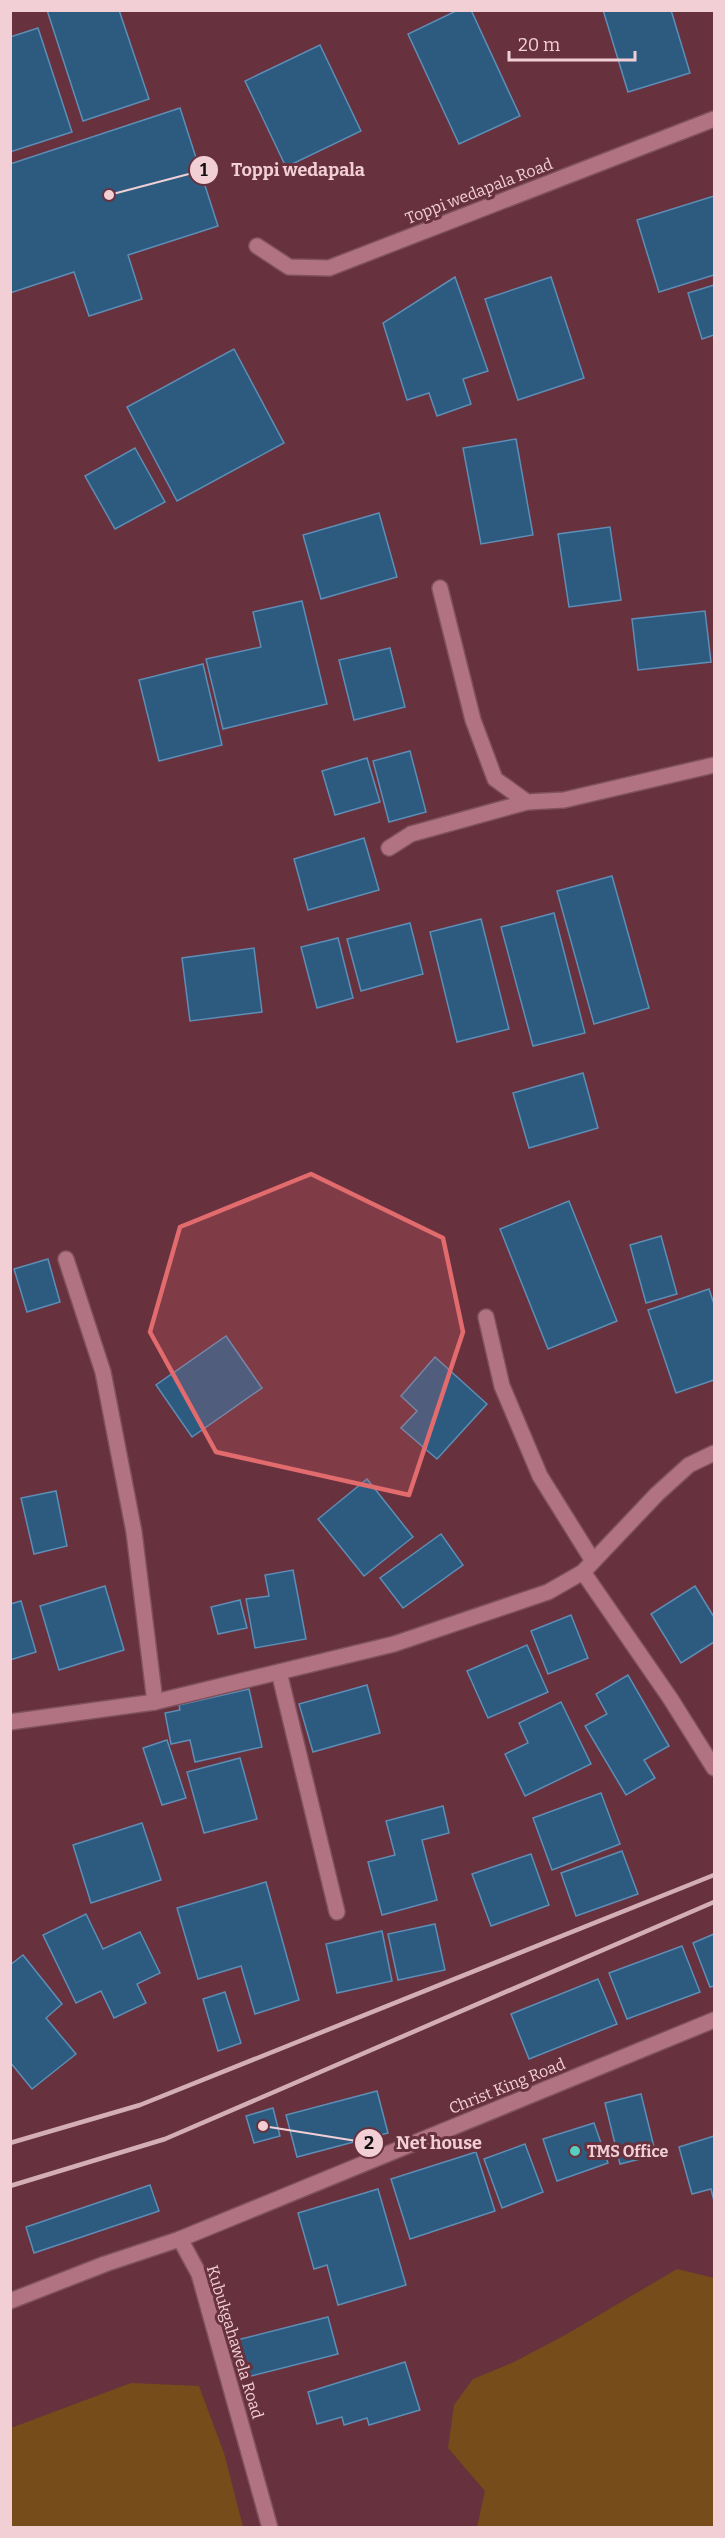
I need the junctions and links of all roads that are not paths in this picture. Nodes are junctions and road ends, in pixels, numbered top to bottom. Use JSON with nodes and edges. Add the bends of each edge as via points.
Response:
{"nodes":[{"id":1,"x":714,"y":119,"type":"edge"},
{"id":2,"x":257,"y":246,"type":"dead end"},
{"id":3,"x":440,"y":588,"type":"dead end"},
{"id":4,"x":714,"y":765,"type":"edge"},
{"id":5,"x":527,"y":802,"type":"junction"},
{"id":6,"x":389,"y":848,"type":"dead end"},
{"id":7,"x":66,"y":1259,"type":"dead end"},
{"id":8,"x":486,"y":1317,"type":"dead end"},
{"id":9,"x":714,"y":1453,"type":"edge"},
{"id":10,"x":588,"y":1567,"type":"junction"},
{"id":11,"x":279,"y":1672,"type":"junction"},
{"id":12,"x":155,"y":1702,"type":"junction"},
{"id":13,"x":10,"y":1722,"type":"edge"},
{"id":14,"x":714,"y":1768,"type":"edge"},
{"id":15,"x":337,"y":1912,"type":"dead end"},
{"id":16,"x":714,"y":2020,"type":"edge"},
{"id":17,"x":180,"y":2239,"type":"junction"},
{"id":18,"x":10,"y":2301,"type":"edge"},
{"id":19,"x":270,"y":2528,"type":"edge"}],
"edges":[{"from":1,"to":2,"type":"street","name":"Toppi wedapala Road","via":[[329,268],[289,267]]},
{"from":3,"to":5,"type":"street","via":[[473,720],[495,779]]},
{"from":4,"to":5,"type":"street","via":[[564,800]]},
{"from":5,"to":6,"type":"street","via":[[411,834]]},
{"from":7,"to":12,"type":"street","via":[[103,1372],[134,1532]]},
{"from":8,"to":10,"type":"street","via":[[502,1386],[540,1476]]},
{"from":9,"to":10,"type":"street","via":[[689,1465]]},
{"from":10,"to":11,"type":"street","via":[[548,1592],[394,1644]]},
{"from":10,"to":14,"type":"street"},
{"from":11,"to":12,"type":"street"},
{"from":11,"to":15,"type":"street"},
{"from":12,"to":13,"type":"street"},
{"from":16,"to":17,"type":"street","name":"Christ King Road"},
{"from":17,"to":18,"type":"street"},
{"from":17,"to":19,"type":"street","name":"Kubukgahawela Road","via":[[199,2274]]}]}
